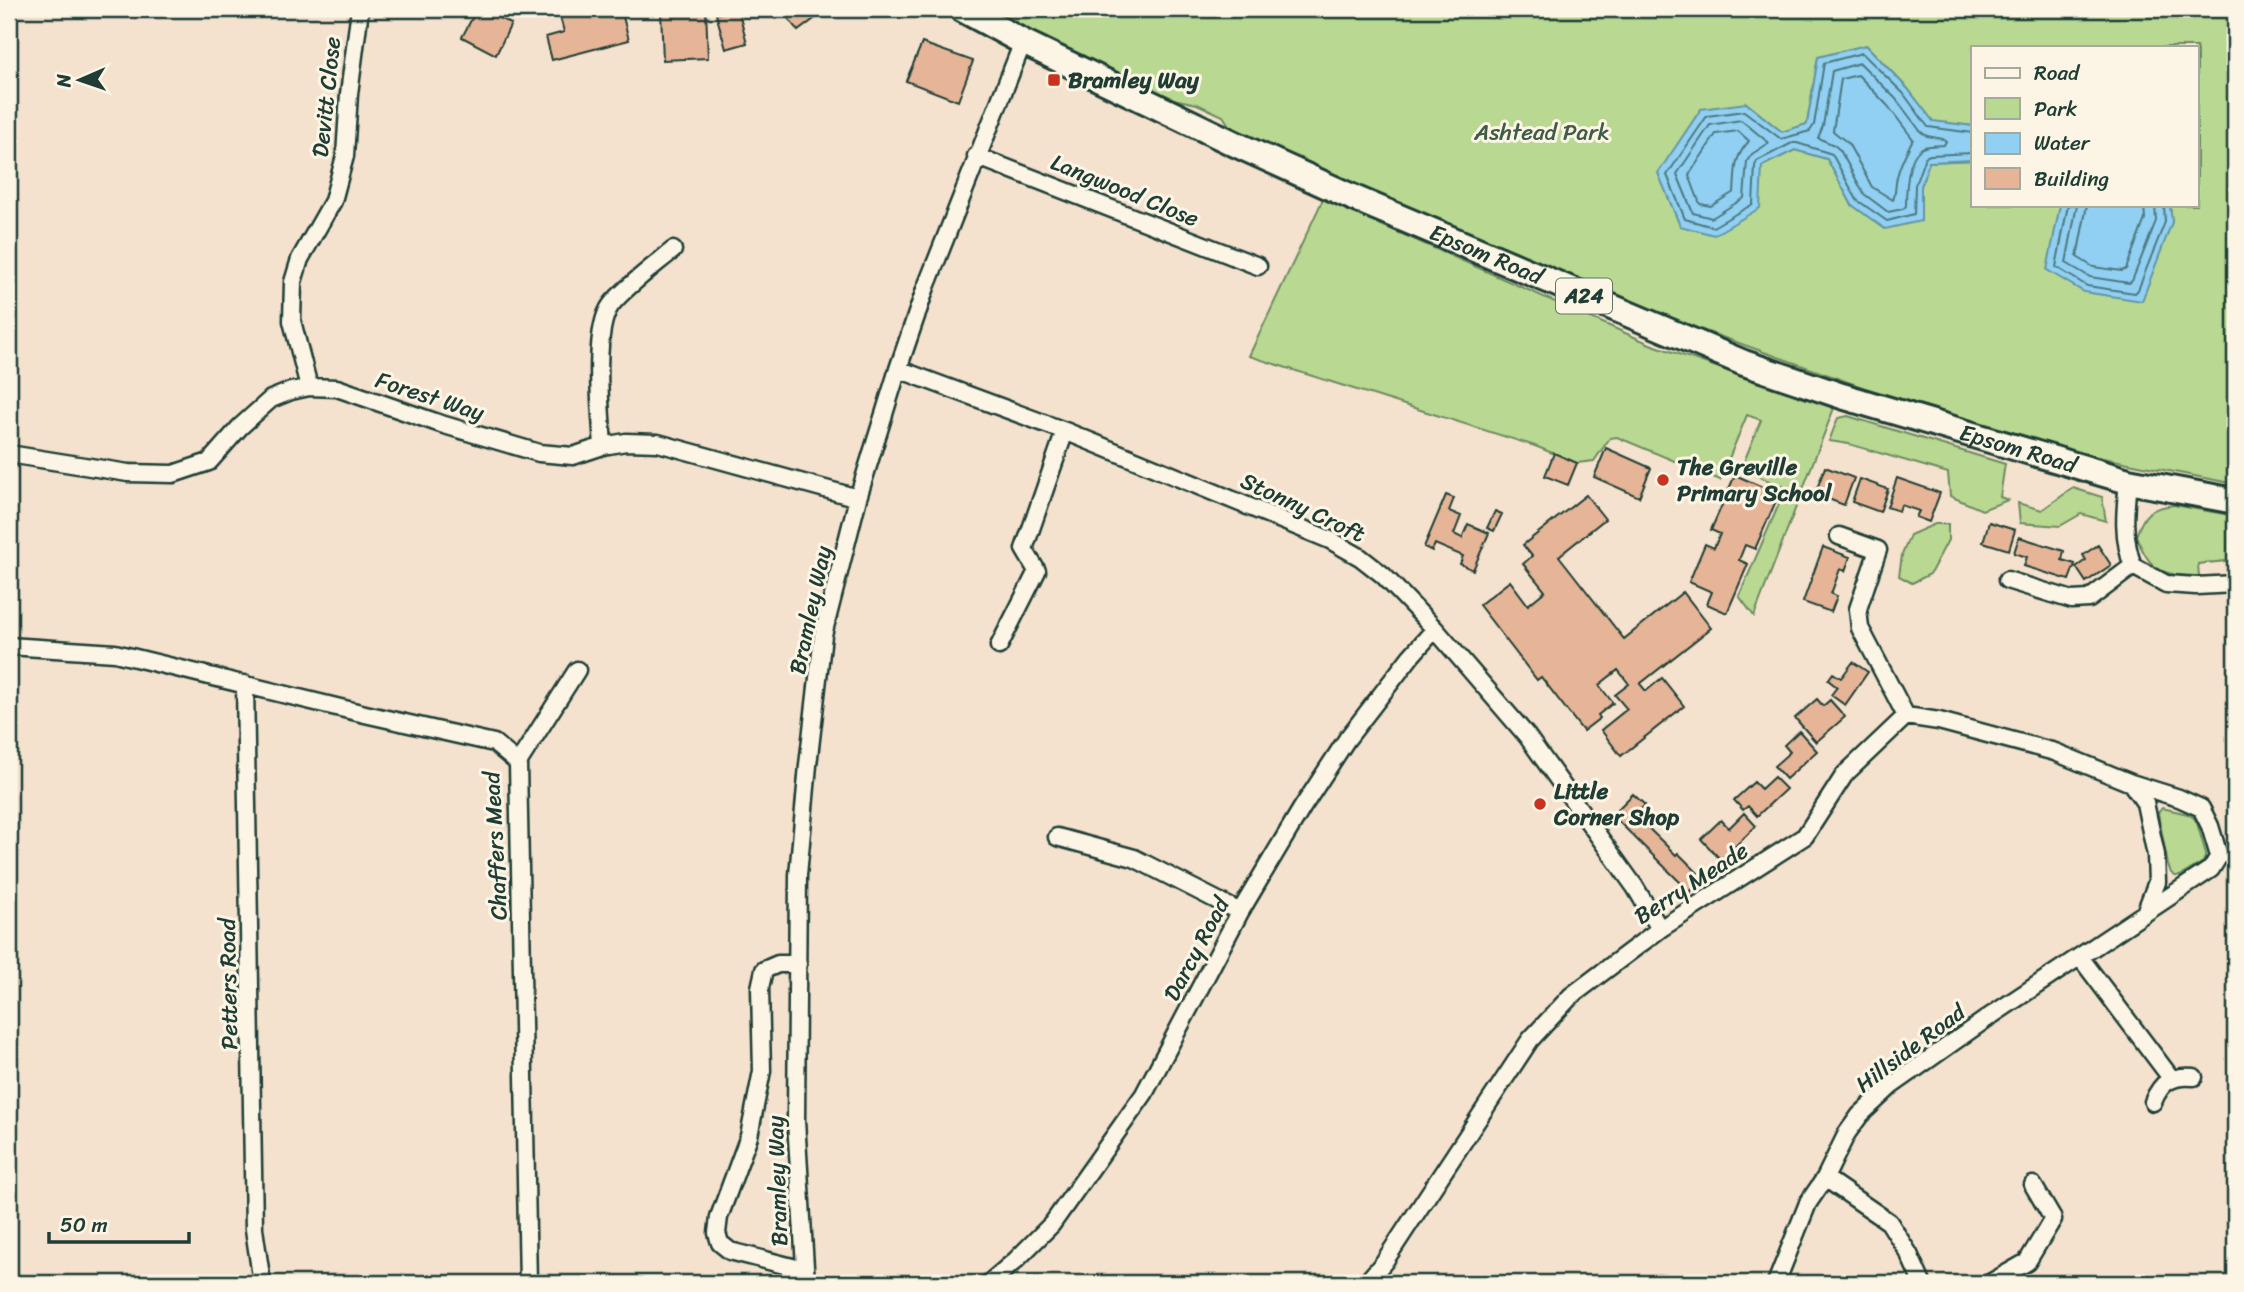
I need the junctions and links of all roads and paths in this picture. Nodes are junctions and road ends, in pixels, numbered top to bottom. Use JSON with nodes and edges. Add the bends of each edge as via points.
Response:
{"nodes":[{"id":1,"x":360,"y":9,"type":"edge"},
{"id":2,"x":962,"y":9,"type":"edge"},
{"id":3,"x":1023,"y":42,"type":"junction"},
{"id":4,"x":976,"y":156,"type":"junction"},
{"id":5,"x":673,"y":250,"type":"dead end"},
{"id":6,"x":1258,"y":266,"type":"dead end"},
{"id":7,"x":898,"y":369,"type":"junction"},
{"id":8,"x":309,"y":387,"type":"junction"},
{"id":9,"x":1065,"y":431,"type":"junction"},
{"id":10,"x":603,"y":446,"type":"junction"},
{"id":11,"x":9,"y":454,"type":"edge"},
{"id":12,"x":2128,"y":481,"type":"junction"},
{"id":13,"x":858,"y":498,"type":"junction"},
{"id":14,"x":2235,"y":500,"type":"edge"},
{"id":15,"x":1839,"y":536,"type":"dead end"},
{"id":16,"x":2133,"y":566,"type":"junction"},
{"id":17,"x":2007,"y":580,"type":"dead end"},
{"id":18,"x":2235,"y":584,"type":"edge"},
{"id":19,"x":1435,"y":629,"type":"junction"},
{"id":20,"x":9,"y":646,"type":"edge"},
{"id":21,"x":999,"y":646,"type":"dead end"},
{"id":22,"x":577,"y":670,"type":"dead end"},
{"id":23,"x":245,"y":684,"type":"junction"},
{"id":24,"x":1906,"y":716,"type":"junction"},
{"id":25,"x":518,"y":763,"type":"junction"},
{"id":26,"x":2131,"y":783,"type":"junction"},
{"id":27,"x":1057,"y":837,"type":"dead end"},
{"id":28,"x":1240,"y":912,"type":"junction"},
{"id":29,"x":2145,"y":913,"type":"junction"},
{"id":30,"x":1660,"y":929,"type":"junction"},
{"id":31,"x":2080,"y":957,"type":"junction"},
{"id":32,"x":798,"y":964,"type":"junction"},
{"id":33,"x":2194,"y":1077,"type":"dead end"},
{"id":34,"x":2171,"y":1078,"type":"junction"},
{"id":35,"x":2153,"y":1102,"type":"dead end"},
{"id":36,"x":1825,"y":1178,"type":"junction"},
{"id":37,"x":2033,"y":1185,"type":"dead end"},
{"id":38,"x":805,"y":1277,"type":"edge"},
{"id":39,"x":262,"y":1283,"type":"edge"},
{"id":40,"x":528,"y":1283,"type":"edge"},
{"id":41,"x":989,"y":1283,"type":"edge"},
{"id":42,"x":1366,"y":1283,"type":"edge"},
{"id":43,"x":1776,"y":1283,"type":"edge"},
{"id":44,"x":1922,"y":1283,"type":"edge"},
{"id":45,"x":1990,"y":1283,"type":"edge"}],
"edges":[{"from":1,"to":8,"type":"street","name":"Devitt Close","via":[[345,156],[333,201],[300,259],[293,282],[292,321]]},
{"from":2,"to":3,"type":"highway","name":"Epsom Road","number":"A24"},
{"from":3,"to":4,"type":"street","name":"Bramley Way"},
{"from":3,"to":12,"type":"highway","name":"Epsom Road","number":"A24","via":[[1353,198],[1744,363]]},
{"from":4,"to":6,"type":"street","name":"Langwood Close"},
{"from":4,"to":7,"type":"street","name":"Bramley Way"},
{"from":5,"to":10,"type":"street","via":[[610,306],[601,330]]},
{"from":7,"to":9,"type":"street","name":"Stonny Croft"},
{"from":7,"to":13,"type":"street","name":"Bramley Way"},
{"from":8,"to":10,"type":"street","name":"Forest Way","via":[[337,388],[539,453],[573,456]]},
{"from":8,"to":11,"type":"street","name":"Forest Way","via":[[271,399],[209,462],[173,474],[128,473]]},
{"from":9,"to":19,"type":"street","name":"Stonny Croft","via":[[1330,540],[1383,575]]},
{"from":9,"to":21,"type":"street","via":[[1024,549],[1037,571]]},
{"from":10,"to":13,"type":"street","name":"Forest Way","via":[[658,443]]},
{"from":12,"to":14,"type":"highway","name":"Epsom Road","number":"A24"},
{"from":12,"to":16,"type":"street","via":[[2124,522]]},
{"from":13,"to":32,"type":"street","name":"Bramley Way","via":[[823,635],[798,874]]},
{"from":15,"to":24,"type":"street","via":[[1878,550],[1858,610],[1860,628]]},
{"from":16,"to":17,"type":"street","via":[[2089,599],[2072,600]]},
{"from":16,"to":18,"type":"street","via":[[2166,584]]},
{"from":19,"to":28,"type":"street","name":"Darcy Road","via":[[1347,739]]},
{"from":19,"to":30,"type":"street","name":"Stonny Croft","via":[[1547,762]]},
{"from":20,"to":23,"type":"street","name":"Chaffers Mead","via":[[115,653]]},
{"from":22,"to":25,"type":"street"},
{"from":23,"to":25,"type":"street","name":"Chaffers Mead","via":[[494,743]]},
{"from":23,"to":39,"type":"street","name":"Petters Road","via":[[254,1229]]},
{"from":24,"to":26,"type":"street","via":[[2055,752]]},
{"from":24,"to":30,"type":"street","name":"Berry Meade","via":[[1845,774],[1805,836]]},
{"from":25,"to":40,"type":"street","name":"Chaffers Mead"},
{"from":26,"to":29,"type":"street","via":[[2145,803],[2156,855],[2157,882]]},
{"from":26,"to":29,"type":"street","name":"Hillside Road","via":[[2201,808],[2219,856],[2211,869]]},
{"from":27,"to":28,"type":"street","via":[[1134,858]]},
{"from":28,"to":41,"type":"street","name":"Darcy Road","via":[[1144,1094],[1052,1224]]},
{"from":29,"to":31,"type":"street","name":"Hillside Road"},
{"from":30,"to":42,"type":"street","name":"Berry Meade","via":[[1571,996],[1530,1040]]},
{"from":31,"to":34,"type":"street"},
{"from":31,"to":36,"type":"street","name":"Hillside Road","via":[[1891,1086],[1847,1133]]},
{"from":32,"to":38,"type":"street","name":"Bramley Way","via":[[796,1121]]},
{"from":32,"to":38,"type":"street","name":"Bramley Way","via":[[764,970],[760,988],[762,1071],[749,1136],[717,1233],[730,1251]]},
{"from":33,"to":34,"type":"street"},
{"from":34,"to":35,"type":"street"},
{"from":36,"to":43,"type":"street","name":"Hillside Road","via":[[1808,1203]]},
{"from":36,"to":44,"type":"street","via":[[1889,1222]]},
{"from":37,"to":45,"type":"street","via":[[2053,1219],[2027,1262]]}]}
